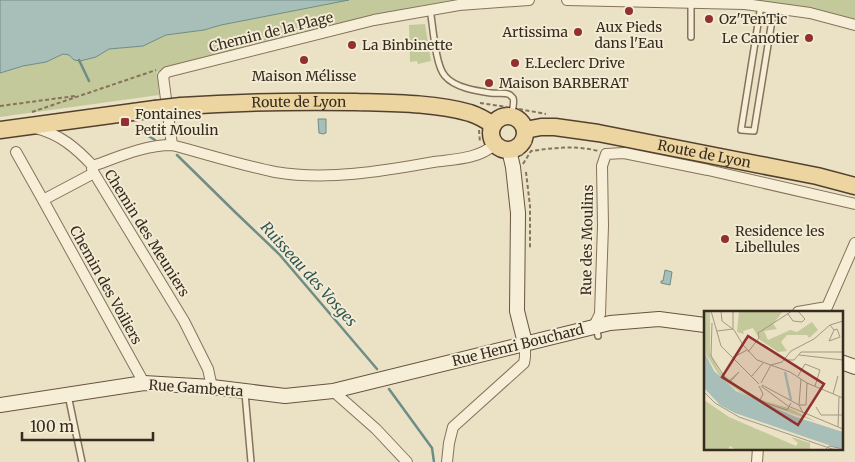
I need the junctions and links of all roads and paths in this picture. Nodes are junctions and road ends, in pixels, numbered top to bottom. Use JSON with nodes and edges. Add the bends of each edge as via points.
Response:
{"nodes":[{"id":1,"x":529,"y":0,"type":"edge"},
{"id":2,"x":567,"y":0,"type":"edge"},
{"id":3,"x":691,"y":2,"type":"junction"},
{"id":4,"x":761,"y":5,"type":"junction"},
{"id":5,"x":774,"y":7,"type":"junction"},
{"id":6,"x":430,"y":9,"type":"junction"},
{"id":7,"x":855,"y":25,"type":"edge"},
{"id":8,"x":691,"y":37,"type":"dead end"},
{"id":9,"x":163,"y":71,"type":"junction"},
{"id":10,"x":80,"y":95,"type":"junction"},
{"id":11,"x":0,"y":106,"type":"edge"},
{"id":12,"x":511,"y":116,"type":"junction"},
{"id":13,"x":28,"y":120,"type":"junction"},
{"id":14,"x":486,"y":125,"type":"junction"},
{"id":15,"x":0,"y":130,"type":"edge"},
{"id":16,"x":531,"y":134,"type":"junction"},
{"id":17,"x":172,"y":145,"type":"junction"},
{"id":18,"x":501,"y":151,"type":"junction"},
{"id":19,"x":16,"y":152,"type":"dead end"},
{"id":20,"x":606,"y":154,"type":"junction"},
{"id":21,"x":519,"y":165,"type":"dead end"},
{"id":22,"x":94,"y":170,"type":"junction"},
{"id":23,"x":855,"y":186,"type":"edge"},
{"id":24,"x":43,"y":200,"type":"junction"},
{"id":25,"x":855,"y":204,"type":"edge"},
{"id":26,"x":855,"y":243,"type":"edge"},
{"id":27,"x":804,"y":311,"type":"edge"},
{"id":28,"x":704,"y":325,"type":"edge"},
{"id":29,"x":596,"y":330,"type":"junction"},
{"id":30,"x":525,"y":344,"type":"junction"},
{"id":31,"x":842,"y":362,"type":"edge"},
{"id":32,"x":855,"y":367,"type":"edge"},
{"id":33,"x":144,"y":383,"type":"junction"},
{"id":34,"x":212,"y":387,"type":"junction"},
{"id":35,"x":245,"y":391,"type":"junction"},
{"id":36,"x":333,"y":391,"type":"junction"},
{"id":37,"x":68,"y":395,"type":"junction"},
{"id":38,"x":0,"y":405,"type":"edge"},
{"id":39,"x":82,"y":462,"type":"edge"},
{"id":40,"x":251,"y":462,"type":"edge"},
{"id":41,"x":407,"y":462,"type":"edge"},
{"id":42,"x":447,"y":462,"type":"edge"}],
"edges":[{"from":1,"to":6,"type":"street","name":"Chemin de la Plage"},
{"from":2,"to":3,"type":"street"},
{"from":3,"to":4,"type":"street"},
{"from":3,"to":8,"type":"lane"},
{"from":4,"to":5,"type":"street"},
{"from":4,"to":5,"type":"lane","via":[[741,130],[754,131]]},
{"from":5,"to":7,"type":"street"},
{"from":6,"to":9,"type":"street","name":"Chemin de la Plage"},
{"from":6,"to":12,"type":"lane","via":[[444,75],[472,90],[510,94],[514,100]]},
{"from":9,"to":10,"type":"path"},
{"from":9,"to":17,"type":"street"},
{"from":10,"to":11,"type":"path"},
{"from":10,"to":13,"type":"path"},
{"from":12,"to":14,"type":"main road"},
{"from":12,"to":16,"type":"main road"},
{"from":13,"to":14,"type":"main road","name":"Route de Lyon","bridge":true,"via":[[101,117],[181,106],[302,101],[379,102],[452,109],[482,118]]},
{"from":13,"to":15,"type":"main road","name":"Route de Lyon"},
{"from":13,"to":22,"type":"street","name":"Chemin des Meuniers","via":[[64,140]]},
{"from":14,"to":18,"type":"path"},
{"from":14,"to":18,"type":"main road"},
{"from":16,"to":18,"type":"main road","via":[[525,136],[519,146]]},
{"from":16,"to":18,"type":"path","via":[[531,143],[522,154]]},
{"from":16,"to":23,"type":"main road","name":"Route de Lyon","via":[[541,127],[598,133]]},
{"from":17,"to":18,"type":"street","via":[[276,172],[322,175],[369,172],[490,150]]},
{"from":17,"to":22,"type":"street","via":[[148,148]]},
{"from":18,"to":30,"type":"street","via":[[513,166],[518,213],[517,311]]},
{"from":19,"to":24,"type":"street","name":"Chemin des Voiliers"},
{"from":20,"to":21,"type":"path","via":[[587,148],[556,148],[531,152],[524,164]]},
{"from":20,"to":25,"type":"street","via":[[624,153],[652,158]]},
{"from":20,"to":29,"type":"street","name":"Rue des Moulins","via":[[602,166],[600,314]]},
{"from":22,"to":24,"type":"street"},
{"from":22,"to":34,"type":"street","name":"Chemin des Meuniers","via":[[184,320],[208,369]]},
{"from":24,"to":33,"type":"street","name":"Chemin des Voiliers"},
{"from":26,"to":27,"type":"street","via":[[827,307]]},
{"from":28,"to":29,"type":"street","name":"Rue Henri Bouchard","via":[[659,319],[610,323]]},
{"from":29,"to":30,"type":"street","name":"Rue Henri Bouchard"},
{"from":30,"to":36,"type":"street","name":"Rue Henri Bouchard"},
{"from":30,"to":42,"type":"street","via":[[524,363],[454,427]]},
{"from":31,"to":32,"type":"street"},
{"from":33,"to":34,"type":"street","name":"Rue Gambetta"},
{"from":33,"to":37,"type":"street","name":"Rue Gambetta"},
{"from":34,"to":35,"type":"street","name":"Rue Gambetta"},
{"from":35,"to":36,"type":"street","name":"Rue Gambetta","via":[[285,396]]},
{"from":35,"to":40,"type":"lane"},
{"from":36,"to":41,"type":"street"},
{"from":37,"to":38,"type":"street","name":"Rue Gambetta"},
{"from":37,"to":39,"type":"lane"}]}
